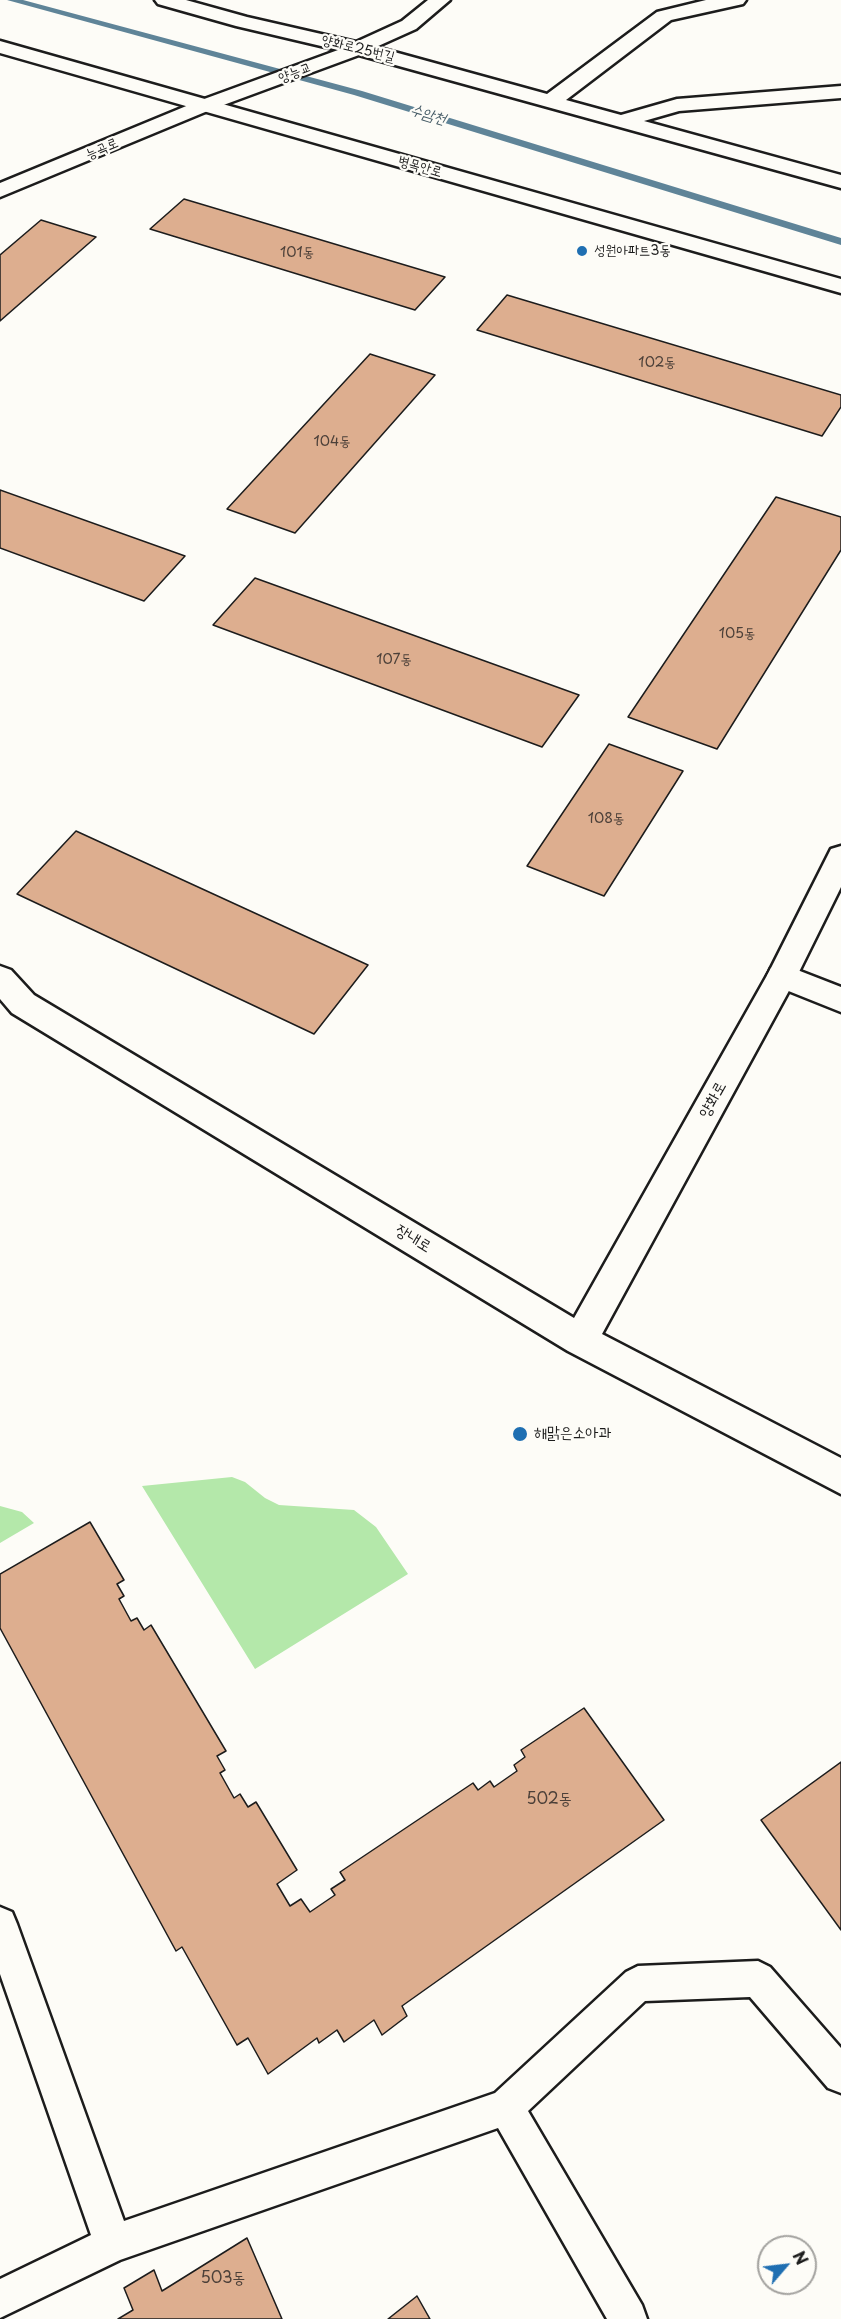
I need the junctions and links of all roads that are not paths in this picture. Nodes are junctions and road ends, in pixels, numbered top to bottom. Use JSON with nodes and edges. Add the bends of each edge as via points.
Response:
{"nodes":[{"id":1,"x":165,"y":0,"type":"edge"},
{"id":2,"x":440,"y":0,"type":"edge"},
{"id":3,"x":736,"y":0,"type":"edge"},
{"id":4,"x":0,"y":47,"type":"edge"},
{"id":5,"x":348,"y":52,"type":"junction"},
{"id":6,"x":841,"y":92,"type":"edge"},
{"id":7,"x":550,"y":101,"type":"junction"},
{"id":8,"x":203,"y":106,"type":"junction"},
{"id":9,"x":623,"y":121,"type":"junction"},
{"id":10,"x":841,"y":182,"type":"edge"},
{"id":11,"x":0,"y":191,"type":"edge"},
{"id":12,"x":841,"y":286,"type":"edge"},
{"id":13,"x":841,"y":856,"type":"edge"},
{"id":14,"x":782,"y":976,"type":"junction"},
{"id":15,"x":0,"y":978,"type":"edge"},
{"id":16,"x":841,"y":1000,"type":"edge"},
{"id":17,"x":580,"y":1340,"type":"junction"},
{"id":18,"x":841,"y":1477,"type":"edge"},
{"id":19,"x":0,"y":1924,"type":"edge"},
{"id":20,"x":841,"y":2075,"type":"edge"},
{"id":21,"x":506,"y":2107,"type":"junction"},
{"id":22,"x":113,"y":2244,"type":"junction"},
{"id":23,"x":0,"y":2299,"type":"edge"},
{"id":24,"x":628,"y":2319,"type":"edge"}],
"edges":[{"from":1,"to":5,"type":"street","name":"양화로25번길"},
{"from":2,"to":5,"type":"street","name":"양능교","via":[[409,25]]},
{"from":3,"to":7,"type":"street","via":[[664,16]]},
{"from":4,"to":8,"type":"street","name":"병목안로"},
{"from":5,"to":7,"type":"street","name":"양화로25번길"},
{"from":5,"to":8,"type":"street","name":"양능교"},
{"from":6,"to":9,"type":"street","via":[[677,105]]},
{"from":7,"to":9,"type":"street","name":"양화로25번길"},
{"from":8,"to":11,"type":"street","name":"능곡로"},
{"from":8,"to":12,"type":"street","name":"병목안로"},
{"from":9,"to":10,"type":"street","name":"양화로25번길"},
{"from":13,"to":14,"type":"street","name":"양화로"},
{"from":14,"to":16,"type":"street"},
{"from":14,"to":17,"type":"street","name":"양화로"},
{"from":15,"to":17,"type":"street","name":"장내로","via":[[22,1004]]},
{"from":17,"to":18,"type":"street","name":"장내로"},
{"from":19,"to":22,"type":"lane"},
{"from":20,"to":21,"type":"lane","via":[[758,1979],[638,1984]]},
{"from":21,"to":22,"type":"lane"},
{"from":21,"to":24,"type":"lane"},
{"from":22,"to":23,"type":"lane"}]}
